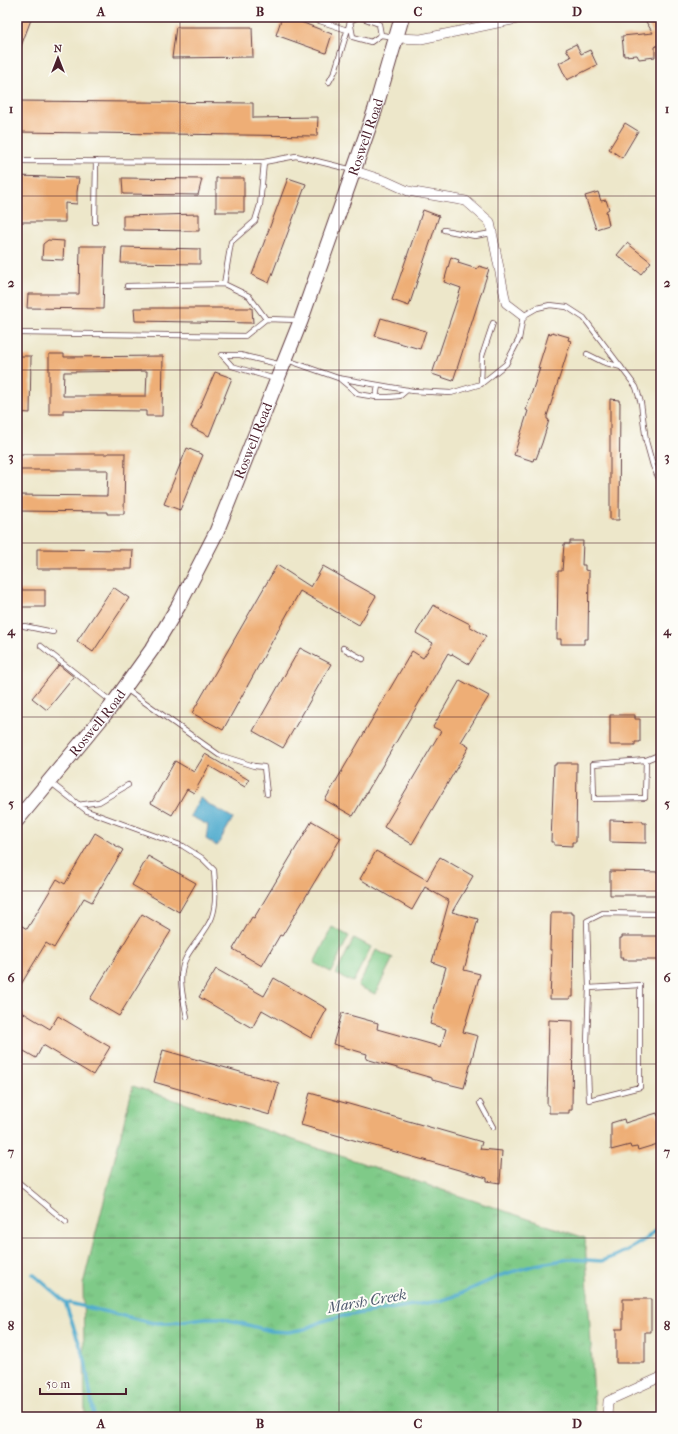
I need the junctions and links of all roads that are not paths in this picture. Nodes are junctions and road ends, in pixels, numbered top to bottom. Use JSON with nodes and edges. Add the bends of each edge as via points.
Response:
{"nodes":[{"id":1,"x":308,"y":17,"type":"edge"},
{"id":2,"x":359,"y":17,"type":"edge"},
{"id":3,"x":402,"y":17,"type":"edge"},
{"id":4,"x":527,"y":17,"type":"edge"},
{"id":5,"x":351,"y":19,"type":"edge"},
{"id":6,"x":347,"y":30,"type":"junction"},
{"id":7,"x":381,"y":35,"type":"junction"},
{"id":8,"x":397,"y":38,"type":"junction"},
{"id":9,"x":329,"y":82,"type":"dead end"},
{"id":10,"x":17,"y":161,"type":"edge"},
{"id":11,"x":96,"y":161,"type":"junction"},
{"id":12,"x":264,"y":162,"type":"junction"},
{"id":13,"x":354,"y":171,"type":"junction"},
{"id":14,"x":95,"y":222,"type":"dead end"},
{"id":15,"x":444,"y":230,"type":"dead end"},
{"id":16,"x":492,"y":233,"type":"junction"},
{"id":17,"x":224,"y":284,"type":"junction"},
{"id":18,"x":127,"y":286,"type":"dead end"},
{"id":19,"x":523,"y":316,"type":"junction"},
{"id":20,"x":266,"y":319,"type":"junction"},
{"id":21,"x":301,"y":320,"type":"junction"},
{"id":22,"x":493,"y":322,"type":"dead end"},
{"id":23,"x":17,"y":333,"type":"edge"},
{"id":24,"x":586,"y":354,"type":"dead end"},
{"id":25,"x":285,"y":363,"type":"junction"},
{"id":26,"x":621,"y":367,"type":"junction"},
{"id":27,"x":338,"y":378,"type":"junction"},
{"id":28,"x":278,"y":380,"type":"junction"},
{"id":29,"x":481,"y":384,"type":"junction"},
{"id":30,"x":378,"y":386,"type":"junction"},
{"id":31,"x":407,"y":390,"type":"junction"},
{"id":32,"x":376,"y":397,"type":"junction"},
{"id":33,"x":661,"y":483,"type":"edge"},
{"id":34,"x":24,"y":626,"type":"dead end"},
{"id":35,"x":53,"y":632,"type":"dead end"},
{"id":36,"x":41,"y":646,"type":"dead end"},
{"id":37,"x":343,"y":648,"type":"dead end"},
{"id":38,"x":363,"y":659,"type":"dead end"},
{"id":39,"x":124,"y":688,"type":"junction"},
{"id":40,"x":113,"y":703,"type":"junction"},
{"id":41,"x":661,"y":754,"type":"edge"},
{"id":42,"x":646,"y":760,"type":"junction"},
{"id":43,"x":49,"y":781,"type":"junction"},
{"id":44,"x":128,"y":785,"type":"dead end"},
{"id":45,"x":267,"y":794,"type":"dead end"},
{"id":46,"x":78,"y":805,"type":"junction"},
{"id":47,"x":17,"y":820,"type":"edge"},
{"id":48,"x":661,"y":914,"type":"edge"},
{"id":49,"x":589,"y":988,"type":"junction"},
{"id":50,"x":187,"y":1017,"type":"dead end"},
{"id":51,"x":480,"y":1103,"type":"dead end"},
{"id":52,"x":493,"y":1127,"type":"dead end"},
{"id":53,"x":17,"y":1180,"type":"edge"},
{"id":54,"x":66,"y":1222,"type":"dead end"},
{"id":55,"x":661,"y":1377,"type":"edge"},
{"id":56,"x":607,"y":1417,"type":"edge"}],
"edges":[{"from":1,"to":6,"type":"lane"},
{"from":2,"to":5,"type":"lane"},
{"from":2,"to":7,"type":"lane","via":[[379,24]]},
{"from":3,"to":8,"type":"main road","name":"Roswell Road"},
{"from":4,"to":8,"type":"street","via":[[440,36],[421,39]]},
{"from":5,"to":6,"type":"lane"},
{"from":5,"to":7,"type":"lane","via":[[353,37],[371,42]]},
{"from":6,"to":9,"type":"lane","via":[[336,71]]},
{"from":7,"to":8,"type":"lane"},
{"from":8,"to":13,"type":"main road","name":"Roswell Road"},
{"from":10,"to":11,"type":"lane"},
{"from":11,"to":12,"type":"lane"},
{"from":11,"to":14,"type":"lane"},
{"from":12,"to":13,"type":"lane","via":[[296,156]]},
{"from":12,"to":17,"type":"lane","via":[[260,205],[255,221],[231,242]]},
{"from":13,"to":16,"type":"street","via":[[408,191],[466,201],[490,222]]},
{"from":13,"to":21,"type":"main road","name":"Roswell Road"},
{"from":15,"to":16,"type":"lane","via":[[475,236]]},
{"from":16,"to":19,"type":"street","via":[[506,303]]},
{"from":17,"to":18,"type":"lane"},
{"from":17,"to":20,"type":"lane","via":[[249,296]]},
{"from":19,"to":26,"type":"lane","via":[[537,308],[550,305],[566,307],[584,318]]},
{"from":19,"to":29,"type":"lane","via":[[519,339],[506,364]]},
{"from":20,"to":21,"type":"lane"},
{"from":20,"to":23,"type":"lane","via":[[245,336]]},
{"from":21,"to":25,"type":"main road","name":"Roswell Road"},
{"from":22,"to":29,"type":"lane","via":[[482,356]]},
{"from":24,"to":26,"type":"lane"},
{"from":25,"to":27,"type":"lane"},
{"from":25,"to":28,"type":"main road","name":"Roswell Road"},
{"from":25,"to":28,"type":"lane","via":[[240,355],[222,355],[232,366]]},
{"from":26,"to":33,"type":"lane","via":[[636,387],[641,403],[646,441]]},
{"from":27,"to":30,"type":"lane"},
{"from":27,"to":32,"type":"lane","via":[[358,394]]},
{"from":28,"to":39,"type":"main road","name":"Roswell Road","via":[[216,533],[179,605],[154,647]]},
{"from":29,"to":31,"type":"lane","via":[[451,393]]},
{"from":30,"to":31,"type":"lane"},
{"from":30,"to":32,"type":"lane"},
{"from":31,"to":32,"type":"lane","via":[[400,396]]},
{"from":34,"to":35,"type":"lane"},
{"from":36,"to":40,"type":"lane"},
{"from":37,"to":38,"type":"lane"},
{"from":39,"to":40,"type":"main road","name":"Roswell Road"},
{"from":39,"to":45,"type":"lane","via":[[219,755],[264,767]]},
{"from":40,"to":43,"type":"main road","name":"Roswell Road"},
{"from":41,"to":42,"type":"lane"},
{"from":42,"to":42,"type":"lane","via":[[645,798],[594,799],[593,764]]},
{"from":43,"to":46,"type":"lane"},
{"from":43,"to":47,"type":"main road","name":"Roswell Road"},
{"from":44,"to":46,"type":"lane","via":[[99,802]]},
{"from":46,"to":50,"type":"lane","via":[[87,811],[183,846],[202,858],[214,870],[216,895],[212,917],[186,957],[182,972],[181,987]]},
{"from":48,"to":49,"type":"lane","via":[[603,913],[588,921]]},
{"from":49,"to":49,"type":"lane","via":[[587,1043],[589,1100],[640,1087],[641,1042],[640,986]]},
{"from":51,"to":52,"type":"lane"},
{"from":53,"to":54,"type":"lane"},
{"from":55,"to":56,"type":"street","via":[[608,1400]]}]}
